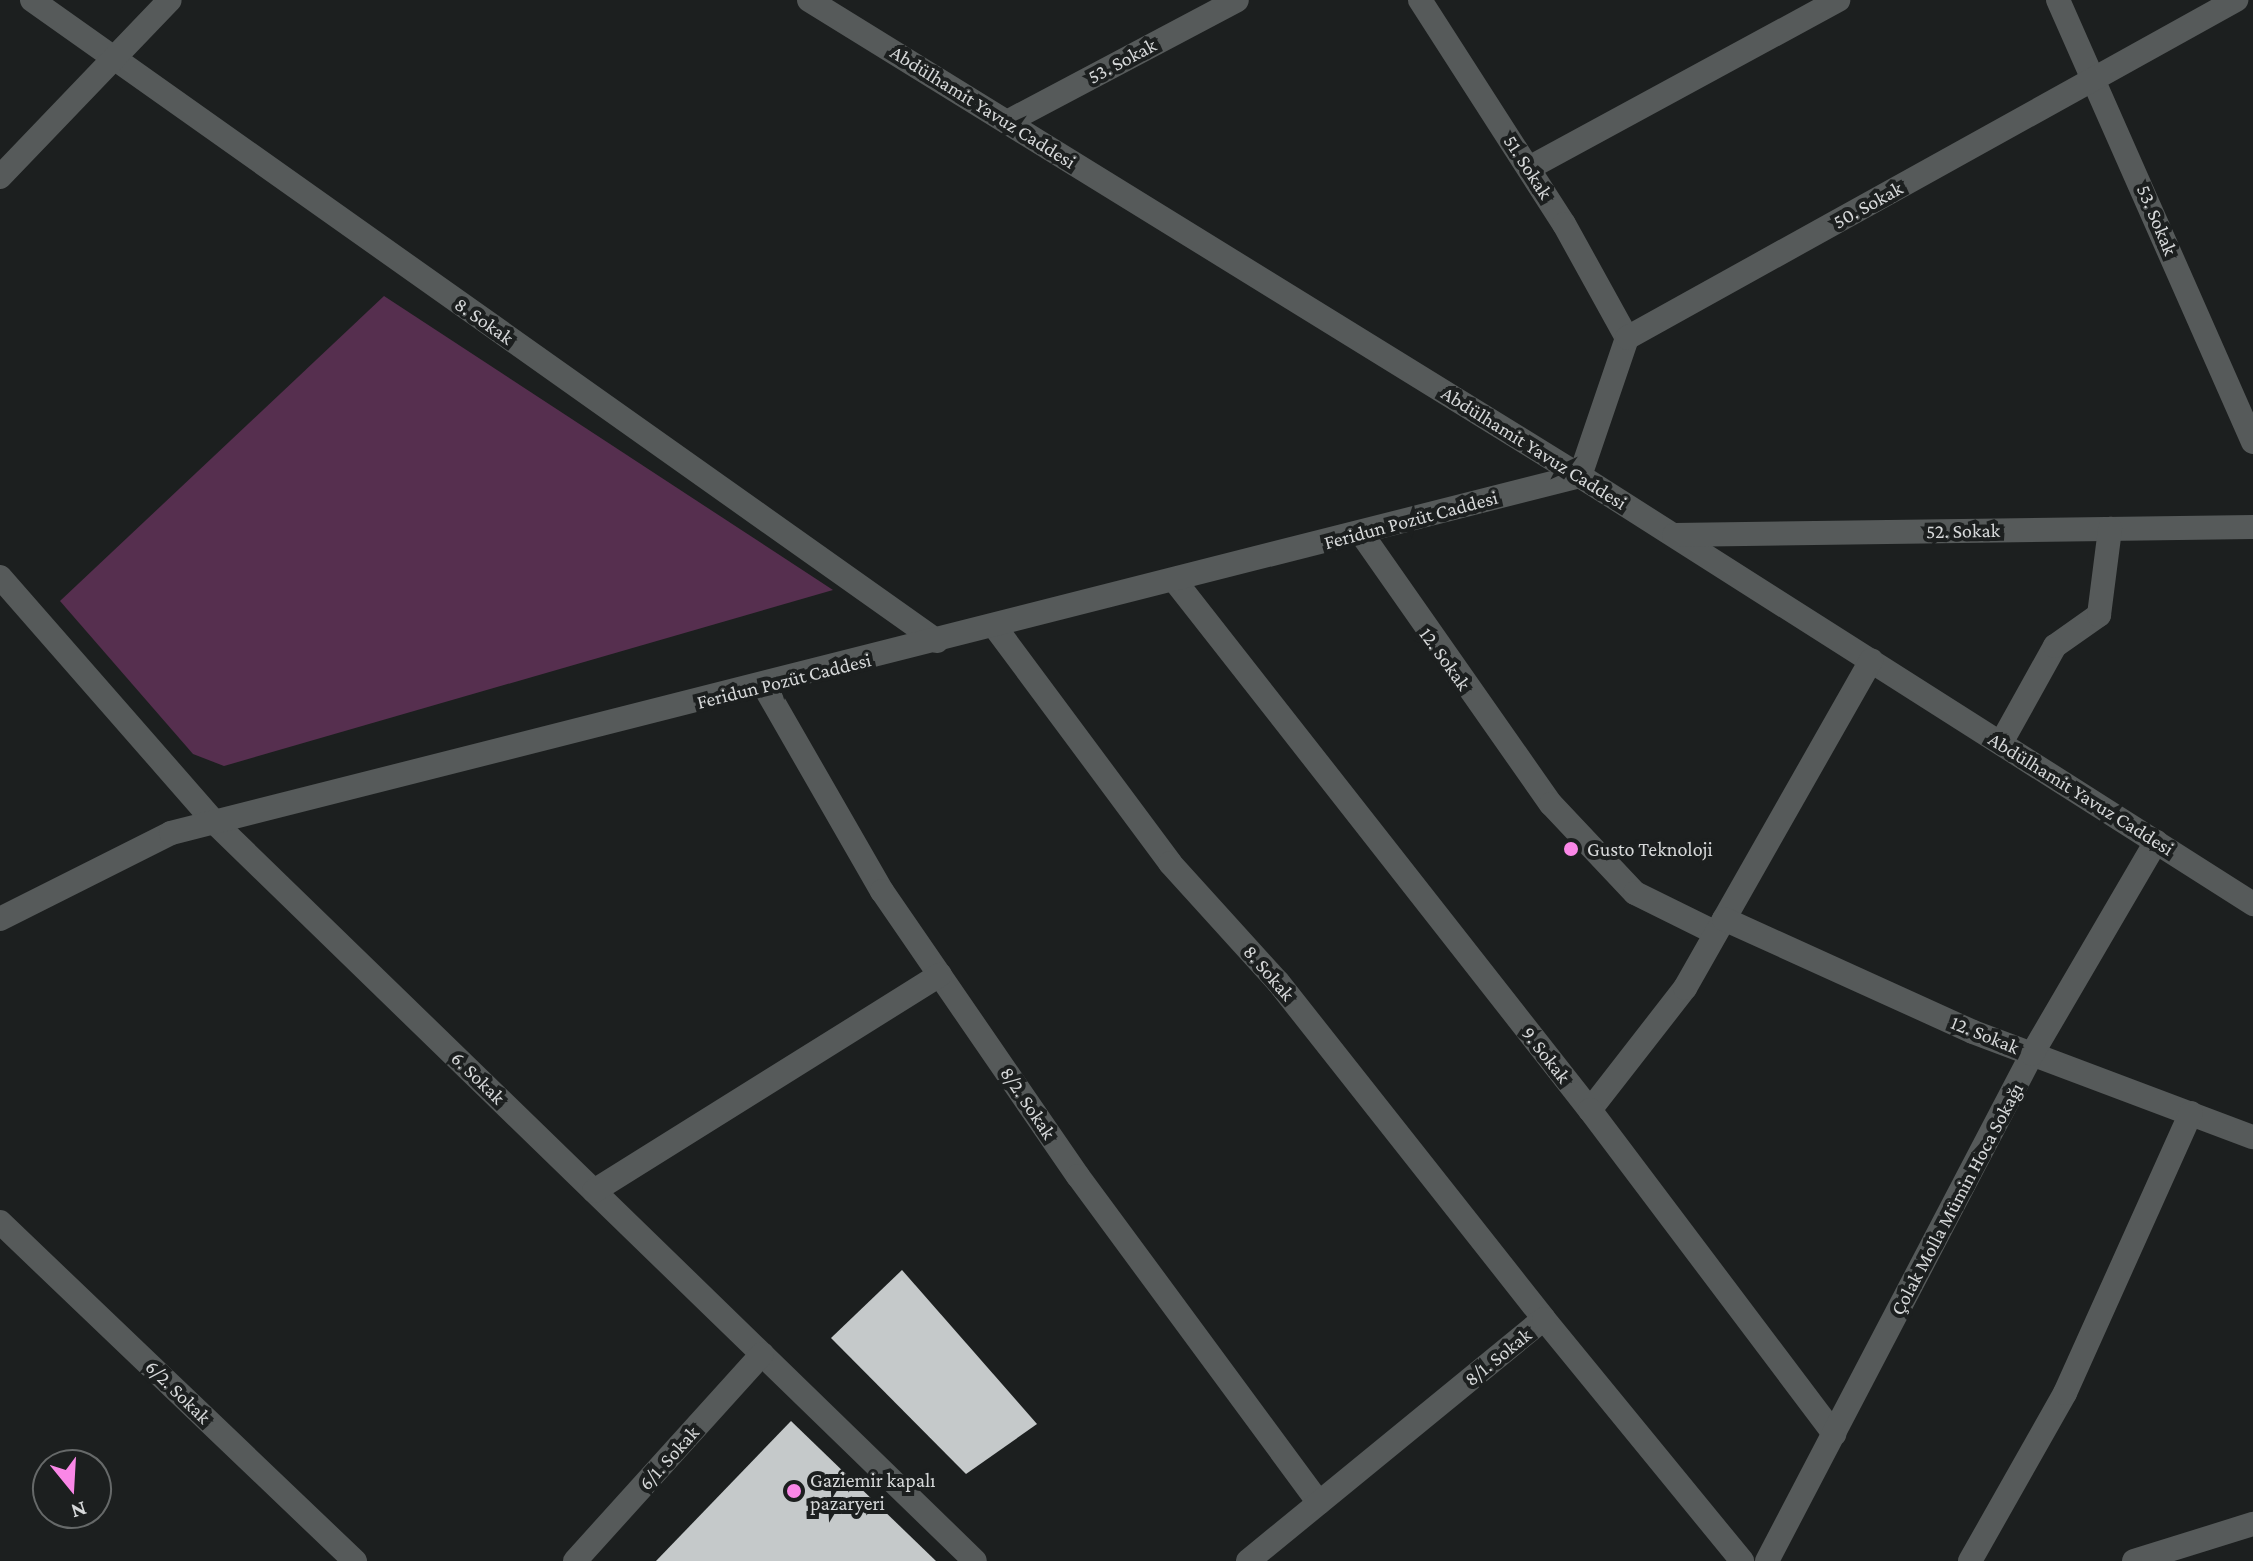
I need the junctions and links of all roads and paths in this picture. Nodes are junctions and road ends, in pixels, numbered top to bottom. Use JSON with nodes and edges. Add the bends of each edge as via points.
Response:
{"nodes":[{"id":1,"x":32,"y":0,"type":"edge"},
{"id":2,"x":170,"y":0,"type":"edge"},
{"id":3,"x":809,"y":0,"type":"edge"},
{"id":4,"x":1237,"y":0,"type":"edge"},
{"id":5,"x":1420,"y":0,"type":"edge"},
{"id":6,"x":1838,"y":0,"type":"edge"},
{"id":7,"x":2058,"y":0,"type":"edge"},
{"id":8,"x":2236,"y":0,"type":"edge"},
{"id":9,"x":117,"y":60,"type":"junction"},
{"id":10,"x":2095,"y":79,"type":"junction"},
{"id":11,"x":1007,"y":122,"type":"junction"},
{"id":12,"x":1529,"y":168,"type":"junction"},
{"id":13,"x":0,"y":177,"type":"edge"},
{"id":14,"x":1627,"y":338,"type":"junction"},
{"id":15,"x":2253,"y":442,"type":"edge"},
{"id":16,"x":1580,"y":476,"type":"junction"},
{"id":17,"x":2253,"y":527,"type":"edge"},
{"id":18,"x":2110,"y":529,"type":"junction"},
{"id":19,"x":1361,"y":533,"type":"junction"},
{"id":20,"x":1674,"y":535,"type":"junction"},
{"id":21,"x":0,"y":577,"type":"edge"},
{"id":22,"x":1175,"y":581,"type":"junction"},
{"id":23,"x":995,"y":627,"type":"junction"},
{"id":24,"x":937,"y":641,"type":"junction"},
{"id":25,"x":1871,"y":660,"type":"junction"},
{"id":26,"x":764,"y":686,"type":"junction"},
{"id":27,"x":2001,"y":743,"type":"junction"},
{"id":28,"x":215,"y":823,"type":"junction"},
{"id":29,"x":2156,"y":842,"type":"junction"},
{"id":30,"x":2253,"y":904,"type":"edge"},
{"id":31,"x":0,"y":919,"type":"edge"},
{"id":32,"x":1720,"y":926,"type":"junction"},
{"id":33,"x":940,"y":975,"type":"junction"},
{"id":34,"x":2032,"y":1054,"type":"junction"},
{"id":35,"x":1590,"y":1110,"type":"junction"},
{"id":36,"x":2191,"y":1113,"type":"junction"},
{"id":37,"x":2253,"y":1137,"type":"edge"},
{"id":38,"x":594,"y":1191,"type":"junction"},
{"id":39,"x":0,"y":1222,"type":"edge"},
{"id":40,"x":1544,"y":1319,"type":"junction"},
{"id":41,"x":762,"y":1354,"type":"junction"},
{"id":42,"x":1834,"y":1434,"type":"junction"},
{"id":43,"x":1319,"y":1503,"type":"junction"},
{"id":44,"x":2253,"y":1524,"type":"edge"},
{"id":45,"x":355,"y":1561,"type":"edge"},
{"id":46,"x":575,"y":1561,"type":"edge"},
{"id":47,"x":975,"y":1561,"type":"edge"},
{"id":48,"x":1248,"y":1561,"type":"edge"},
{"id":49,"x":1742,"y":1561,"type":"edge"},
{"id":50,"x":1767,"y":1561,"type":"edge"},
{"id":51,"x":1970,"y":1561,"type":"edge"},
{"id":52,"x":2134,"y":1561,"type":"edge"}],
"edges":[{"from":1,"to":9,"type":"street","name":"8. Sokak"},
{"from":2,"to":9,"type":"street"},
{"from":3,"to":11,"type":"street","name":"Abdülhamit Yavuz Caddesi"},
{"from":4,"to":11,"type":"street","name":"53. Sokak"},
{"from":5,"to":12,"type":"street","name":"51. Sokak"},
{"from":6,"to":12,"type":"street"},
{"from":7,"to":10,"type":"street","name":"53. Sokak"},
{"from":8,"to":10,"type":"street","name":"50. Sokak"},
{"from":9,"to":13,"type":"street"},
{"from":9,"to":24,"type":"street","name":"8. Sokak"},
{"from":10,"to":14,"type":"street","name":"50. Sokak"},
{"from":10,"to":15,"type":"street","name":"53. Sokak"},
{"from":11,"to":16,"type":"street","name":"Abdülhamit Yavuz Caddesi"},
{"from":12,"to":14,"type":"street","name":"51. Sokak"},
{"from":14,"to":16,"type":"street"},
{"from":16,"to":19,"type":"street","name":"Feridun Pozüt Caddesi"},
{"from":16,"to":20,"type":"street","name":"Abdülhamit Yavuz Caddesi"},
{"from":17,"to":18,"type":"street","name":"52. Sokak"},
{"from":18,"to":20,"type":"street","name":"52. Sokak"},
{"from":18,"to":27,"type":"street","via":[[2099,615],[2055,646]]},
{"from":19,"to":22,"type":"street","name":"Feridun Pozüt Caddesi"},
{"from":19,"to":32,"type":"street","name":"12. Sokak","via":[[1551,804],[1635,893]]},
{"from":20,"to":25,"type":"street","name":"Abdülhamit Yavuz Caddesi"},
{"from":21,"to":28,"type":"street","name":"6. Sokak"},
{"from":22,"to":23,"type":"street","name":"Feridun Pozüt Caddesi"},
{"from":22,"to":35,"type":"street","name":"9. Sokak"},
{"from":23,"to":24,"type":"street","name":"Feridun Pozüt Caddesi"},
{"from":23,"to":40,"type":"street","name":"8. Sokak","via":[[1170,863],[1278,982]]},
{"from":24,"to":26,"type":"street","name":"Feridun Pozüt Caddesi"},
{"from":25,"to":27,"type":"street","name":"Abdülhamit Yavuz Caddesi"},
{"from":25,"to":32,"type":"street"},
{"from":26,"to":28,"type":"street","name":"Feridun Pozüt Caddesi"},
{"from":26,"to":33,"type":"street","name":"8/2. Sokak","via":[[882,891]]},
{"from":27,"to":29,"type":"street","name":"Abdülhamit Yavuz Caddesi"},
{"from":28,"to":31,"type":"street","name":"Feridun Pozüt Caddesi","via":[[171,833]]},
{"from":28,"to":38,"type":"street","name":"6. Sokak"},
{"from":29,"to":30,"type":"street","name":"Abdülhamit Yavuz Caddesi"},
{"from":29,"to":34,"type":"street","name":"Çolak Molla Mümin Hoca Sokağı"},
{"from":32,"to":34,"type":"street","name":"12. Sokak"},
{"from":32,"to":35,"type":"street","via":[[1685,988]]},
{"from":33,"to":38,"type":"street"},
{"from":33,"to":43,"type":"street","name":"8/2. Sokak"},
{"from":34,"to":36,"type":"street","name":"12. Sokak"},
{"from":34,"to":42,"type":"street","name":"Çolak Molla Mümin Hoca Sokağı"},
{"from":35,"to":42,"type":"street","name":"9. Sokak"},
{"from":36,"to":37,"type":"street","name":"12. Sokak"},
{"from":36,"to":51,"type":"street","via":[[2065,1393]]},
{"from":38,"to":41,"type":"street","name":"6. Sokak"},
{"from":39,"to":45,"type":"street","name":"6/2. Sokak"},
{"from":40,"to":43,"type":"street","name":"8/1. Sokak"},
{"from":40,"to":49,"type":"street","name":"8/1. Sokak"},
{"from":41,"to":46,"type":"street","name":"6/1. Sokak"},
{"from":41,"to":47,"type":"street","name":"6. Sokak"},
{"from":42,"to":50,"type":"street","name":"Çolak Molla Mümin Hoca Sokağı"},
{"from":43,"to":48,"type":"street","name":"8/1. Sokak"},
{"from":44,"to":52,"type":"street"}]}
